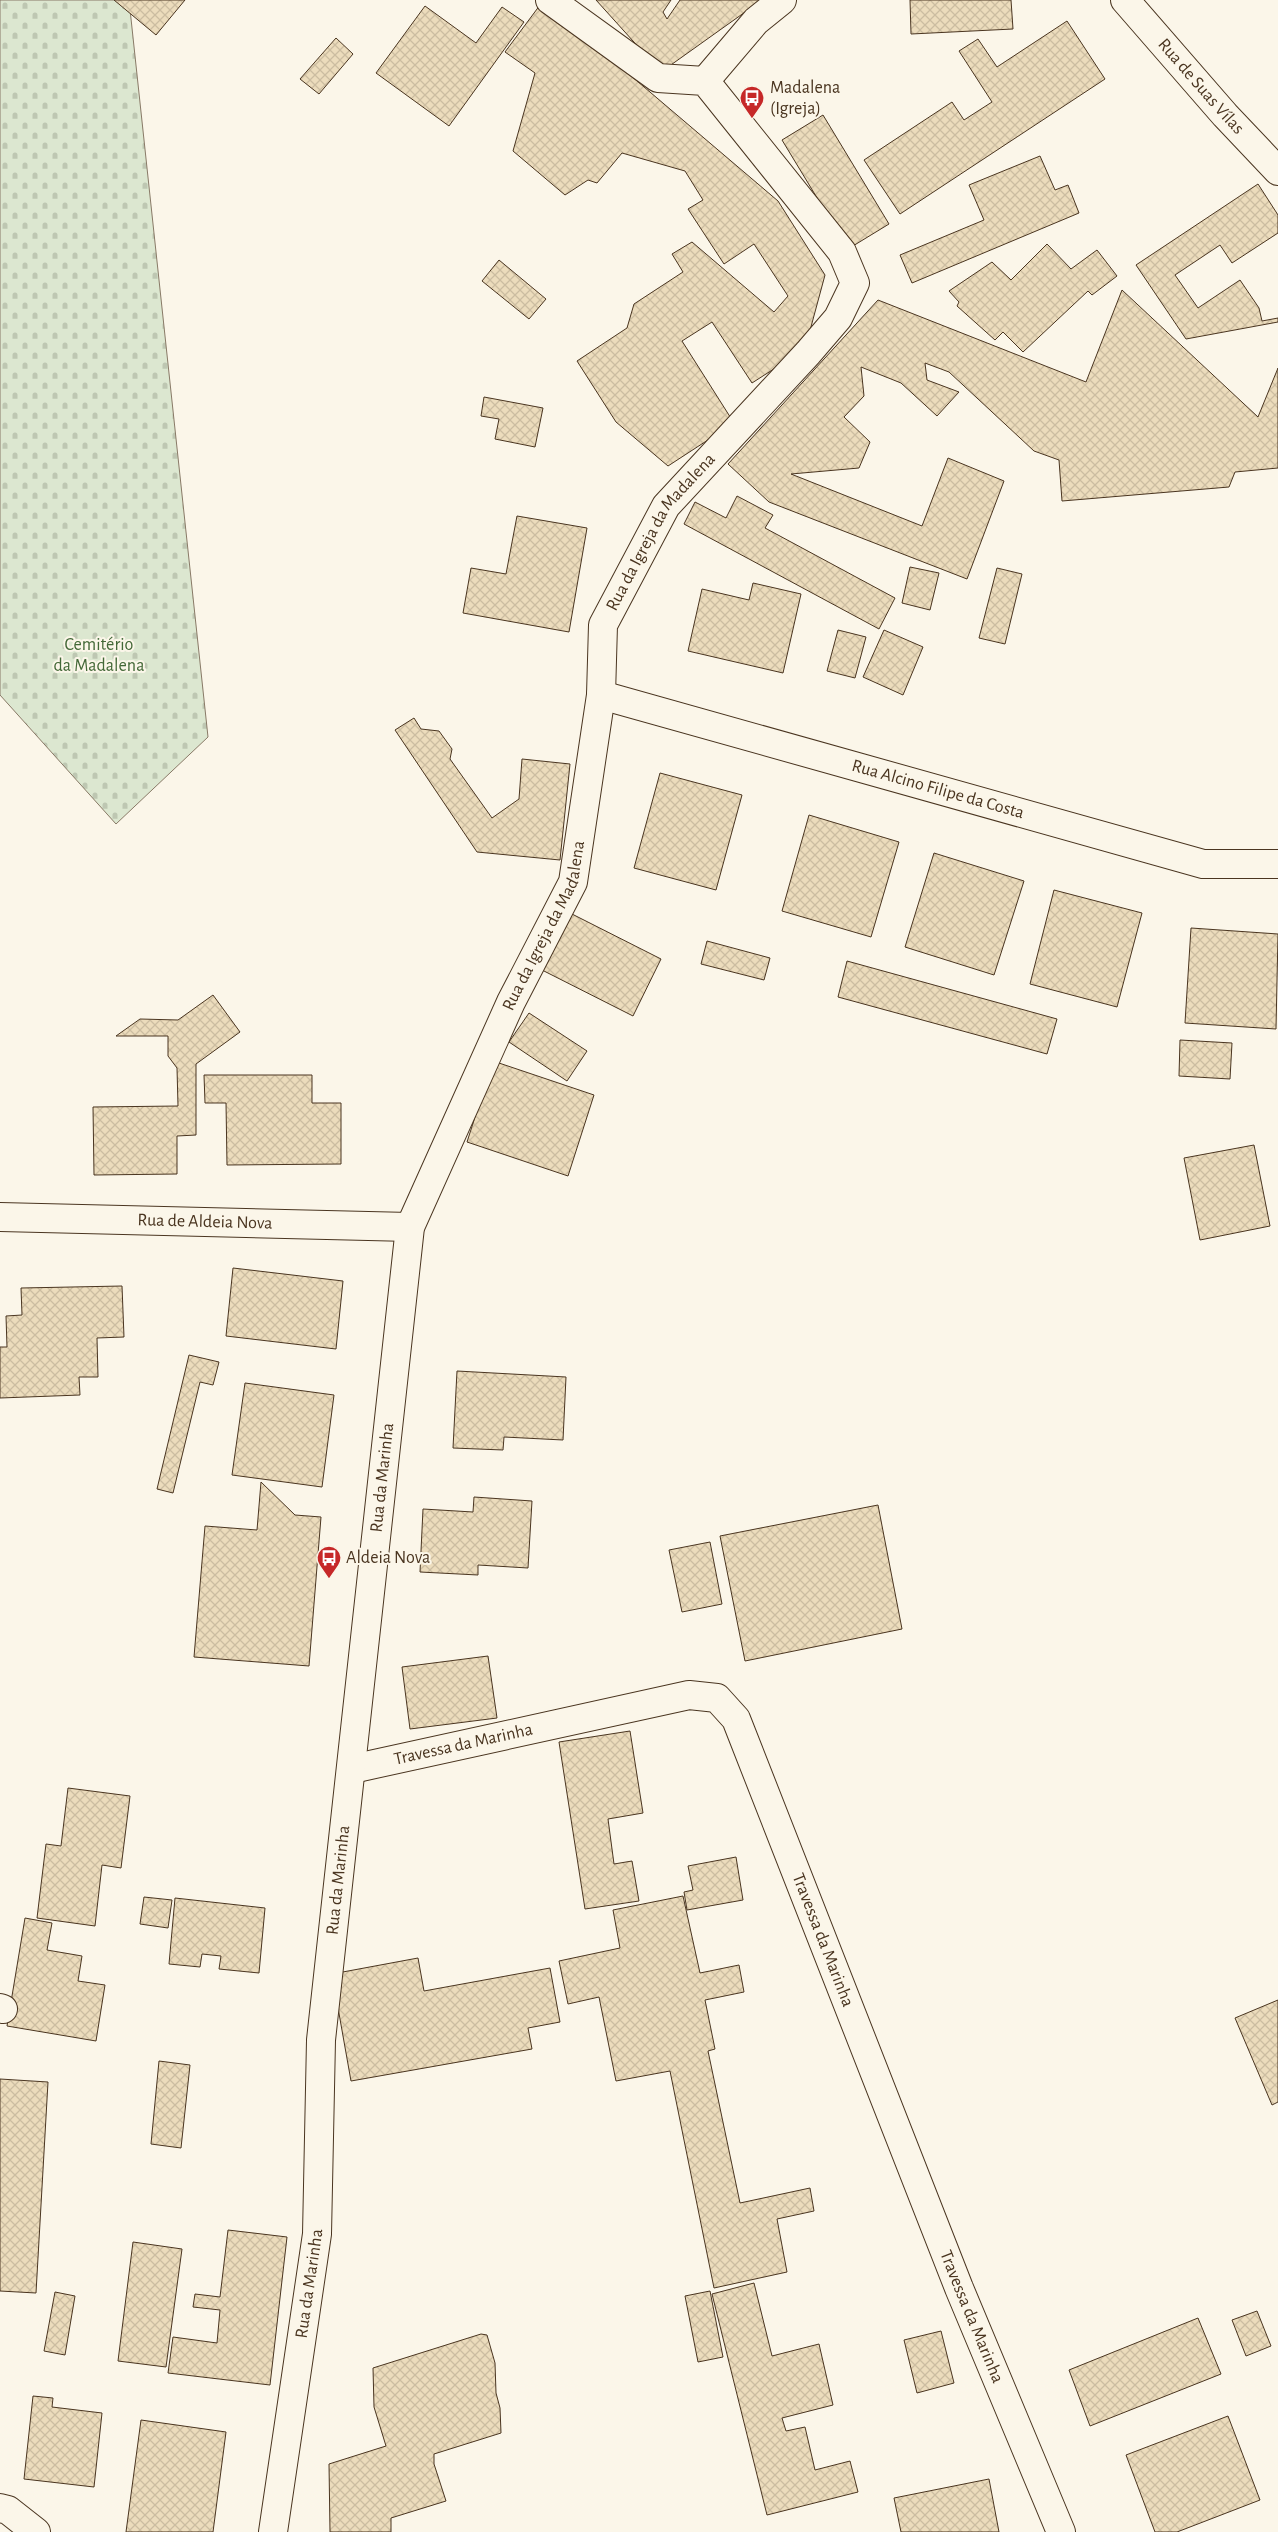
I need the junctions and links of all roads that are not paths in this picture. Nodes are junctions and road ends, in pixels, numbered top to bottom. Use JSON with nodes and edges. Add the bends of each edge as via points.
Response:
{"nodes":[{"id":1,"x":550,"y":0,"type":"edge"},
{"id":2,"x":782,"y":0,"type":"edge"},
{"id":3,"x":1125,"y":0,"type":"edge"},
{"id":4,"x":705,"y":81,"type":"junction"},
{"id":5,"x":1278,"y":171,"type":"edge"},
{"id":6,"x":601,"y":695,"type":"junction"},
{"id":7,"x":1278,"y":864,"type":"edge"},
{"id":8,"x":0,"y":1217,"type":"edge"},
{"id":9,"x":410,"y":1227,"type":"junction"},
{"id":10,"x":352,"y":1769,"type":"junction"},
{"id":11,"x":0,"y":2508,"type":"edge"},
{"id":12,"x":36,"y":2532,"type":"edge"},
{"id":13,"x":273,"y":2532,"type":"edge"},
{"id":14,"x":1061,"y":2532,"type":"edge"}],
"edges":[{"from":1,"to":4,"type":"street","via":[[658,78]]},
{"from":2,"to":4,"type":"street","via":[[756,21]]},
{"from":3,"to":5,"type":"street","name":"Rua de Suas Vílas"},
{"from":4,"to":6,"type":"street","name":"Rua da Igreja da Madalena","via":[[842,252],[855,284],[838,318],[666,506],[603,625]]},
{"from":6,"to":7,"type":"street","name":"Rua Alcino Filipe da Costa","via":[[1203,864]]},
{"from":6,"to":9,"type":"street","name":"Rua da Igreja da Madalena","via":[[573,882],[511,1002]]},
{"from":8,"to":9,"type":"street","name":"Rua de Aldeia Nova"},
{"from":9,"to":10,"type":"street","name":"Rua da Marinha"},
{"from":10,"to":13,"type":"street","name":"Rua da Marinha","via":[[321,2040],[317,2234]]},
{"from":10,"to":14,"type":"street","name":"Travessa da Marinha","via":[[689,1695],[717,1698],[736,1719],[959,2288]]},
{"from":11,"to":12,"type":"street","via":[[8,2510]]}]}
